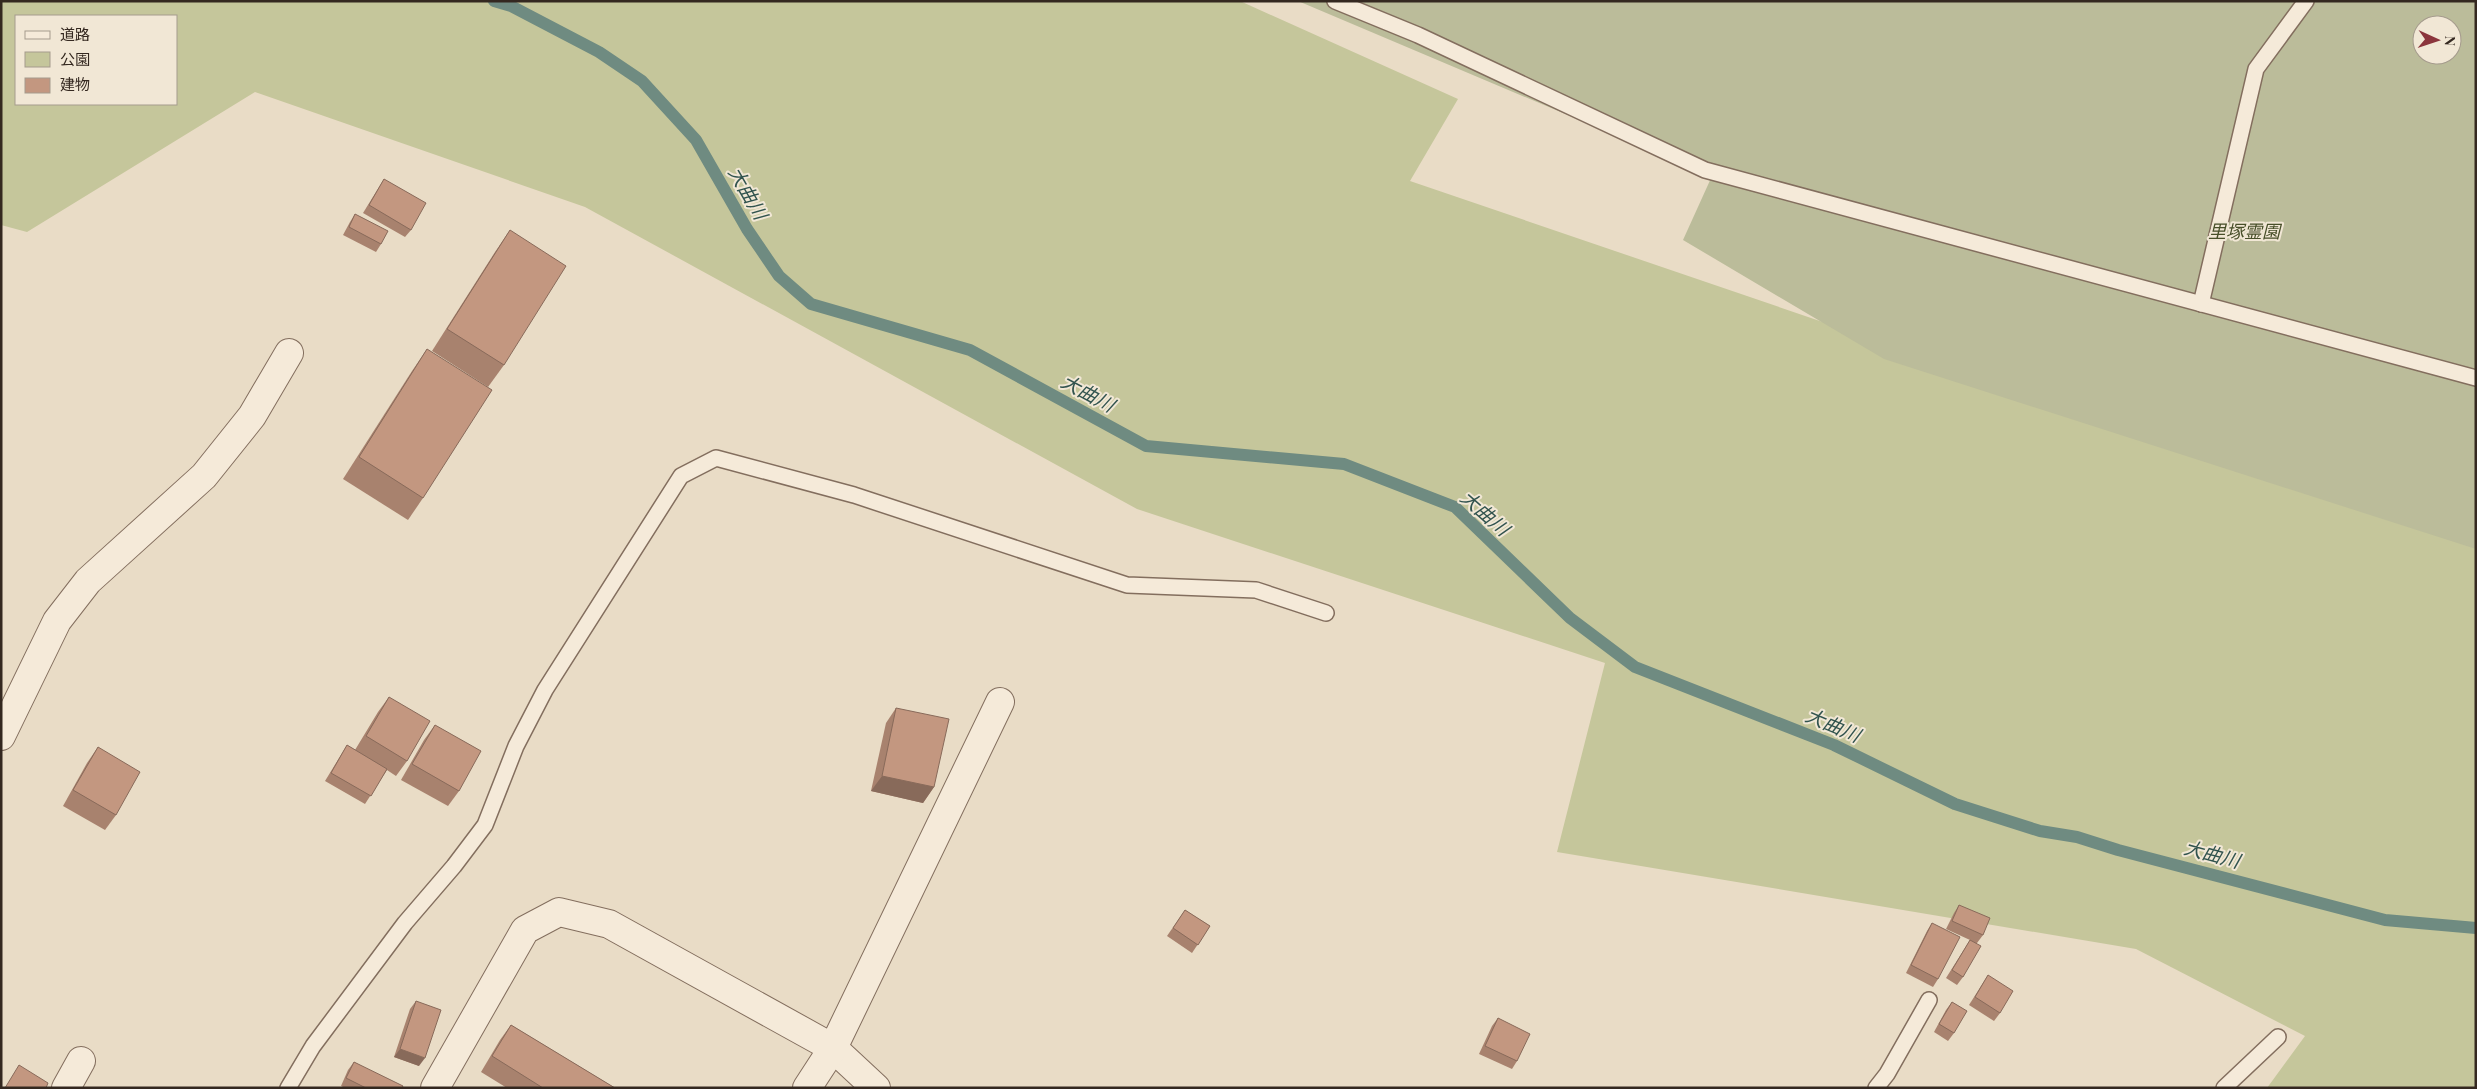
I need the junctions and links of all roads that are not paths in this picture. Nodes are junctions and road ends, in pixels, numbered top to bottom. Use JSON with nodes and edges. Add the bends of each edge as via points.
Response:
{"nodes":[{"id":1,"x":1335,"y":1,"type":"edge"},
{"id":2,"x":2306,"y":1,"type":"edge"},
{"id":3,"x":2201,"y":304,"type":"junction"},
{"id":4,"x":289,"y":353,"type":"dead end"},
{"id":5,"x":2476,"y":378,"type":"edge"},
{"id":6,"x":1326,"y":613,"type":"dead end"},
{"id":7,"x":1000,"y":702,"type":"dead end"},
{"id":8,"x":1,"y":736,"type":"edge"},
{"id":9,"x":1928,"y":1000,"type":"dead end"},
{"id":10,"x":2278,"y":1036,"type":"dead end"},
{"id":11,"x":833,"y":1048,"type":"junction"},
{"id":12,"x":81,"y":1061,"type":"dead end"},
{"id":13,"x":66,"y":1088,"type":"edge"},
{"id":14,"x":288,"y":1088,"type":"edge"},
{"id":15,"x":436,"y":1088,"type":"edge"},
{"id":16,"x":807,"y":1088,"type":"edge"},
{"id":17,"x":876,"y":1088,"type":"edge"},
{"id":18,"x":1876,"y":1088,"type":"edge"},
{"id":19,"x":2224,"y":1088,"type":"edge"}],
"edges":[{"from":1,"to":3,"type":"lane","via":[[1418,35],[1705,170]]},
{"from":2,"to":3,"type":"lane","via":[[2256,69]]},
{"from":3,"to":5,"type":"lane"},
{"from":4,"to":8,"type":"street","via":[[252,416],[204,476],[88,581],[57,621]]},
{"from":6,"to":14,"type":"lane","via":[[1256,590],[1127,585],[854,495],[716,458],[681,476],[544,690],[516,746],[485,825],[405,923],[313,1046]]},
{"from":7,"to":11,"type":"street"},
{"from":9,"to":18,"type":"lane"},
{"from":10,"to":19,"type":"lane"},
{"from":11,"to":15,"type":"street","via":[[609,924],[559,912],[525,930]]},
{"from":11,"to":16,"type":"street"},
{"from":11,"to":17,"type":"street"},
{"from":12,"to":13,"type":"street"}]}
